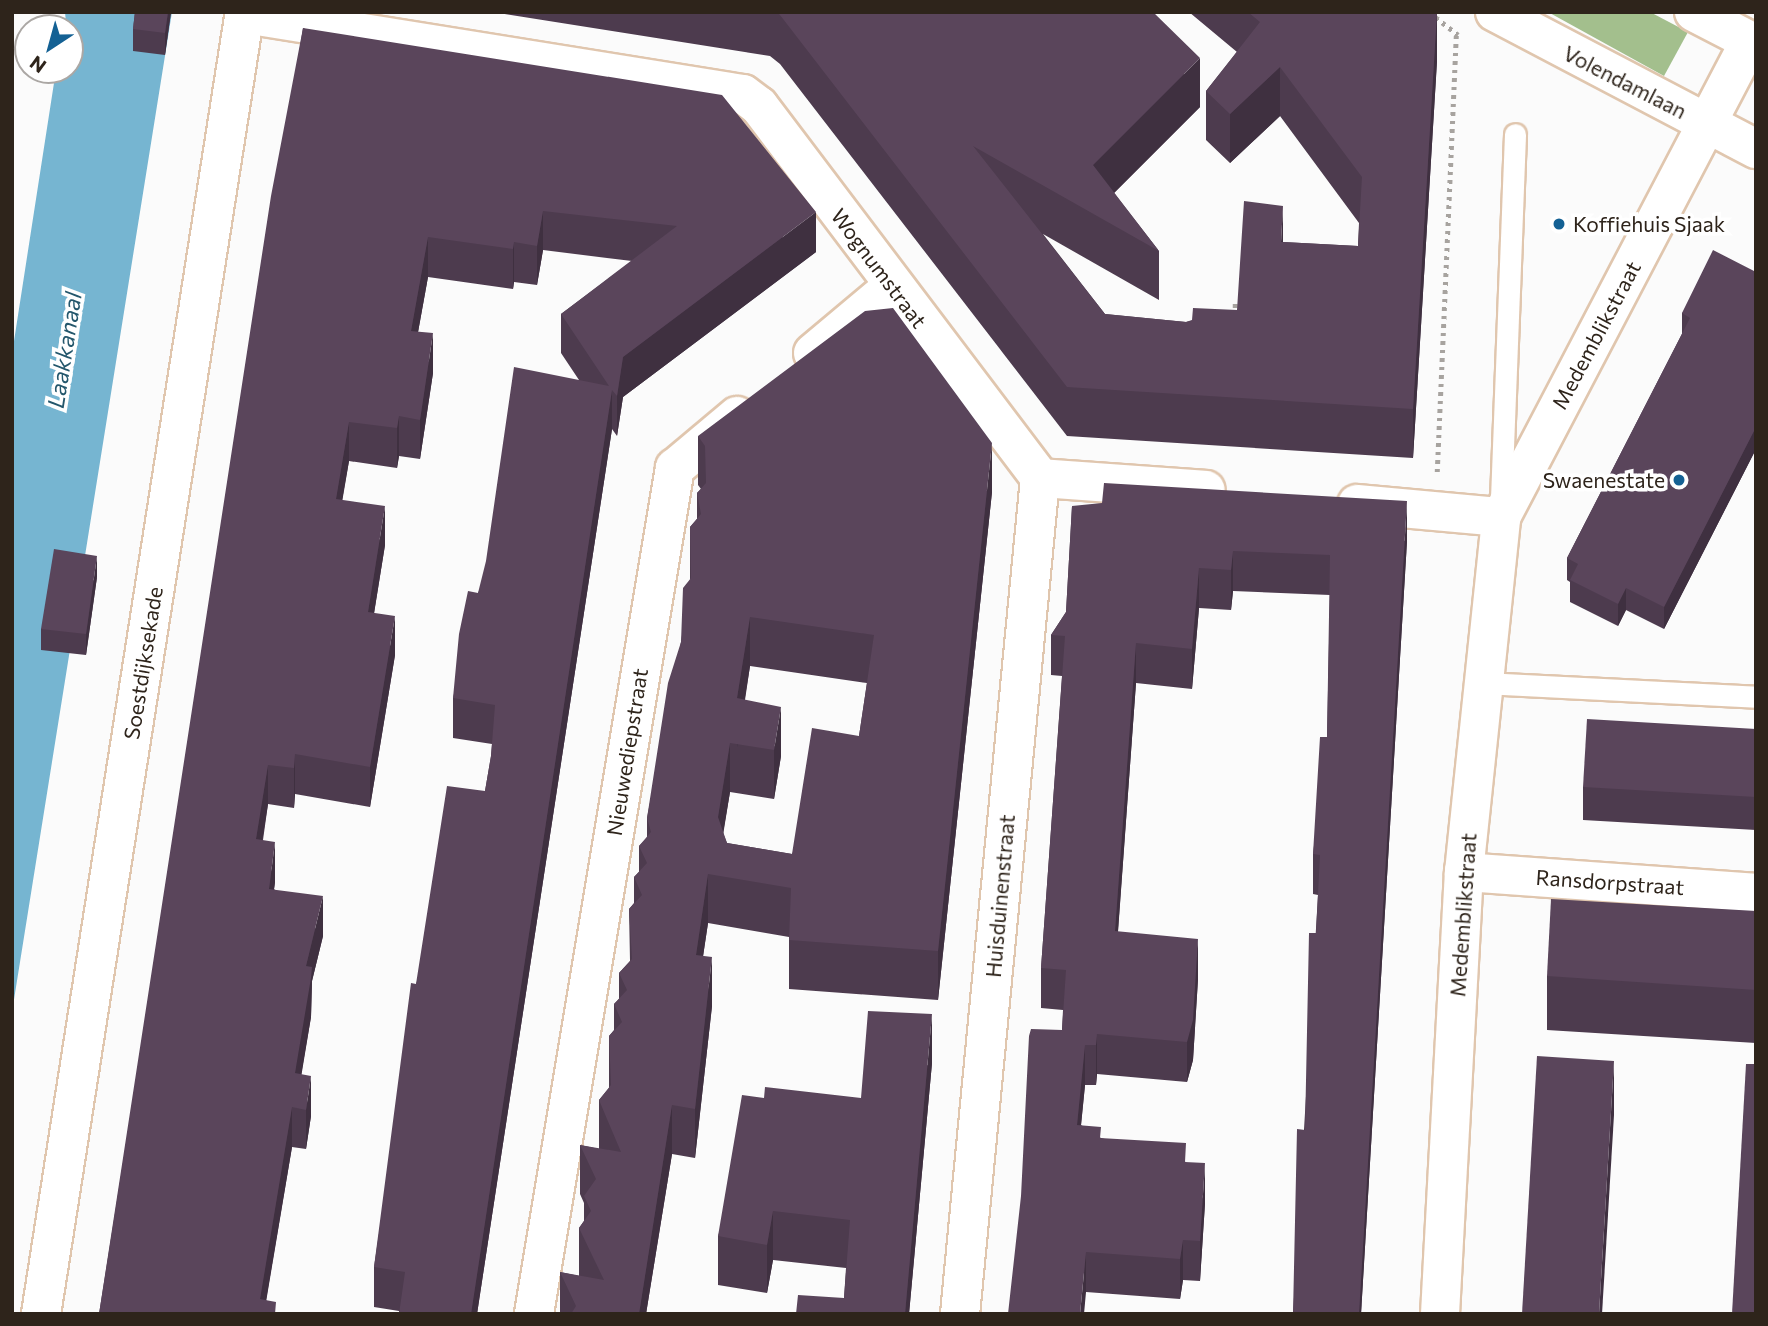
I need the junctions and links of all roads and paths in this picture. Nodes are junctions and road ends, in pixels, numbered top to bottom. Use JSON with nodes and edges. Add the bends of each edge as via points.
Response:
{"nodes":[{"id":1,"x":1495,"y":12,"type":"edge"},
{"id":2,"x":1694,"y":12,"type":"edge"},
{"id":3,"x":245,"y":13,"type":"edge"},
{"id":4,"x":1456,"y":34,"type":"dead end"},
{"id":5,"x":1753,"y":43,"type":"edge"},
{"id":6,"x":1706,"y":124,"type":"junction"},
{"id":7,"x":1515,"y":134,"type":"dead end"},
{"id":8,"x":1756,"y":149,"type":"edge"},
{"id":9,"x":892,"y":287,"type":"junction"},
{"id":10,"x":1235,"y":301,"type":"edge"},
{"id":11,"x":1234,"y":328,"type":"edge"},
{"id":12,"x":1040,"y":478,"type":"junction"},
{"id":13,"x":1239,"y":493,"type":"edge"},
{"id":14,"x":1317,"y":500,"type":"edge"},
{"id":15,"x":1435,"y":511,"type":"junction"},
{"id":16,"x":1501,"y":517,"type":"junction"},
{"id":17,"x":1484,"y":683,"type":"junction"},
{"id":18,"x":1756,"y":697,"type":"edge"},
{"id":19,"x":1464,"y":872,"type":"junction"},
{"id":20,"x":1756,"y":893,"type":"edge"},
{"id":21,"x":41,"y":1314,"type":"edge"},
{"id":22,"x":534,"y":1314,"type":"edge"},
{"id":23,"x":960,"y":1314,"type":"edge"},
{"id":24,"x":1440,"y":1314,"type":"edge"}],
"edges":[{"from":1,"to":6,"type":"street","name":"Volendamlaan"},
{"from":2,"to":5,"type":"street"},
{"from":3,"to":9,"type":"street","name":"Wognumstraat","via":[[743,94],[759,106]]},
{"from":3,"to":21,"type":"street","name":"Soestdijksekade"},
{"from":4,"to":15,"type":"path"},
{"from":5,"to":6,"type":"street","name":"Medemblikstraat"},
{"from":6,"to":8,"type":"street","name":"Volendamlaan"},
{"from":6,"to":16,"type":"street","name":"Medemblikstraat"},
{"from":7,"to":16,"type":"lane","name":"Medemblikstraat"},
{"from":9,"to":12,"type":"street","name":"Wognumstraat"},
{"from":9,"to":22,"type":"street","name":"Nieuwediepstraat","via":[[675,468]]},
{"from":10,"to":11,"type":"path"},
{"from":12,"to":13,"type":"street"},
{"from":12,"to":23,"type":"street","name":"Huisduinenstraat"},
{"from":14,"to":15,"type":"street"},
{"from":15,"to":16,"type":"street"},
{"from":16,"to":17,"type":"street","name":"Medemblikstraat"},
{"from":17,"to":18,"type":"lane"},
{"from":17,"to":19,"type":"street","name":"Medemblikstraat"},
{"from":19,"to":20,"type":"street","name":"Ransdorpstraat"},
{"from":19,"to":24,"type":"street","name":"Medemblikstraat"}]}
